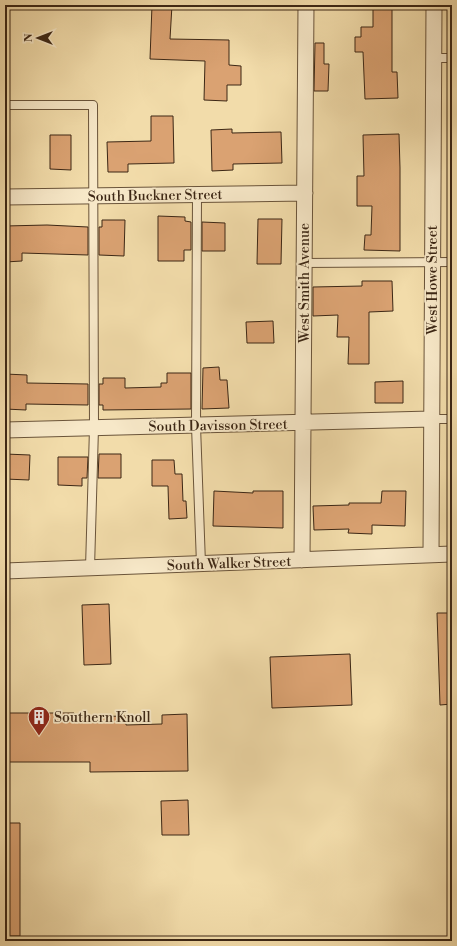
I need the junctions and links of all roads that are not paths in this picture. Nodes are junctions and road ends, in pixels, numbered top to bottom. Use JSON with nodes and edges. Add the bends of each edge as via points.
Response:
{"nodes":[{"id":1,"x":306,"y":5,"type":"edge"},
{"id":2,"x":434,"y":5,"type":"edge"},
{"id":3,"x":433,"y":58,"type":"junction"},
{"id":4,"x":452,"y":58,"type":"edge"},
{"id":5,"x":5,"y":105,"type":"edge"},
{"id":6,"x":305,"y":193,"type":"junction"},
{"id":7,"x":197,"y":194,"type":"junction"},
{"id":8,"x":94,"y":196,"type":"junction"},
{"id":9,"x":5,"y":197,"type":"edge"},
{"id":10,"x":432,"y":262,"type":"junction"},
{"id":11,"x":452,"y":262,"type":"edge"},
{"id":12,"x":304,"y":263,"type":"junction"},
{"id":13,"x":431,"y":419,"type":"junction"},
{"id":14,"x":452,"y":419,"type":"edge"},
{"id":15,"x":303,"y":423,"type":"junction"},
{"id":16,"x":196,"y":426,"type":"junction"},
{"id":17,"x":94,"y":428,"type":"junction"},
{"id":18,"x":5,"y":430,"type":"edge"},
{"id":19,"x":452,"y":554,"type":"edge"},
{"id":20,"x":431,"y":555,"type":"junction"},
{"id":21,"x":302,"y":560,"type":"junction"},
{"id":22,"x":201,"y":564,"type":"junction"},
{"id":23,"x":90,"y":568,"type":"junction"},
{"id":24,"x":5,"y":571,"type":"edge"}],
"edges":[{"from":1,"to":6,"type":"street","name":"West Smith Avenue"},
{"from":2,"to":3,"type":"street","name":"West Howe Street"},
{"from":3,"to":4,"type":"lane"},
{"from":3,"to":10,"type":"street","name":"West Howe Street"},
{"from":5,"to":8,"type":"lane","via":[[93,105]]},
{"from":6,"to":7,"type":"street","name":"South Buckner Street"},
{"from":6,"to":12,"type":"street","name":"West Smith Avenue"},
{"from":7,"to":8,"type":"street","name":"South Buckner Street"},
{"from":7,"to":16,"type":"lane"},
{"from":8,"to":9,"type":"street","name":"South Buckner Street"},
{"from":8,"to":17,"type":"lane"},
{"from":10,"to":11,"type":"lane"},
{"from":10,"to":12,"type":"lane"},
{"from":10,"to":13,"type":"street","name":"West Howe Street"},
{"from":12,"to":15,"type":"street","name":"West Smith Avenue"},
{"from":13,"to":14,"type":"lane"},
{"from":13,"to":15,"type":"street","name":"South Davisson Street"},
{"from":13,"to":20,"type":"street","name":"West Howe Street"},
{"from":15,"to":16,"type":"street","name":"South Davisson Street"},
{"from":15,"to":21,"type":"street","name":"West Smith Avenue"},
{"from":16,"to":17,"type":"street","name":"South Davisson Street"},
{"from":16,"to":22,"type":"lane"},
{"from":17,"to":18,"type":"street","name":"South Davisson Street"},
{"from":17,"to":23,"type":"lane"},
{"from":19,"to":20,"type":"street","name":"South Walker Street"},
{"from":20,"to":21,"type":"street","name":"South Walker Street"},
{"from":21,"to":22,"type":"street","name":"South Walker Street"},
{"from":22,"to":23,"type":"street","name":"South Walker Street"},
{"from":23,"to":24,"type":"street","name":"South Walker Street"}]}
